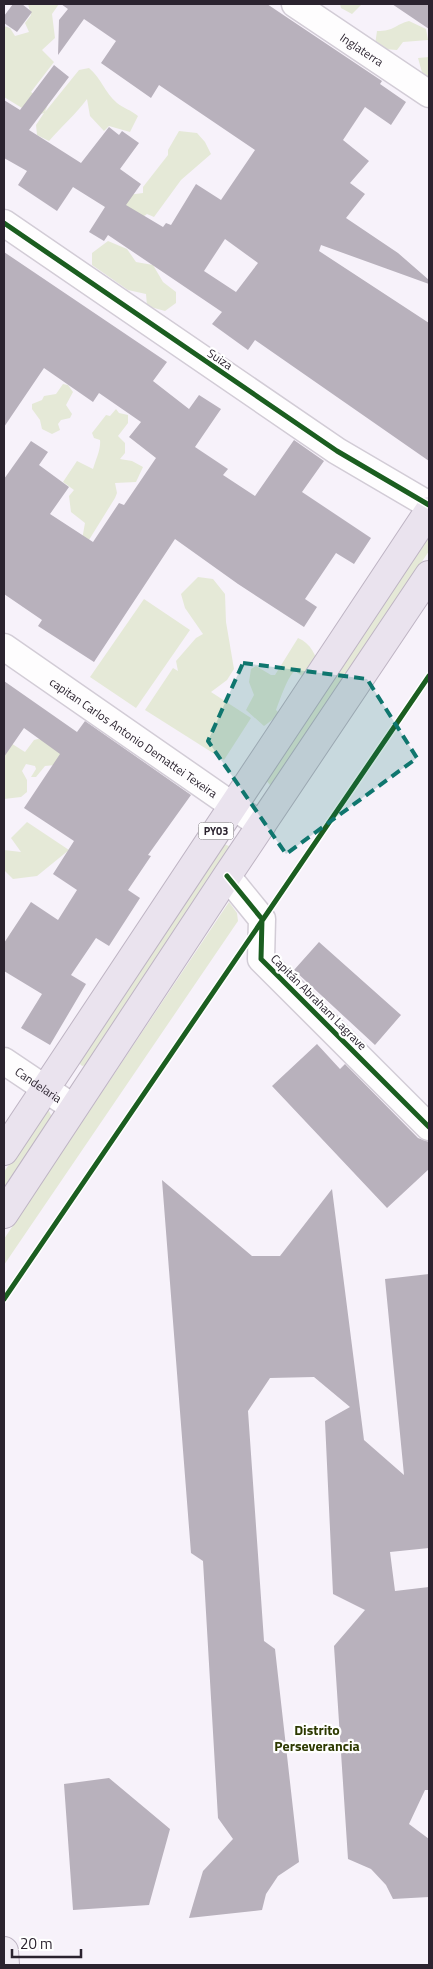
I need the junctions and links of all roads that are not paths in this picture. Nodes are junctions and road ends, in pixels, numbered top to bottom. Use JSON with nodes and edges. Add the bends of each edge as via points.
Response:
{"nodes":[{"id":1,"x":296,"y":4,"type":"edge"},
{"id":2,"x":429,"y":94,"type":"edge"},
{"id":3,"x":4,"y":223,"type":"edge"},
{"id":4,"x":429,"y":505,"type":"edge"},
{"id":5,"x":429,"y":511,"type":"edge"},
{"id":6,"x":429,"y":576,"type":"edge"},
{"id":7,"x":4,"y":647,"type":"edge"},
{"id":8,"x":232,"y":807,"type":"junction"},
{"id":9,"x":262,"y":826,"type":"junction"},
{"id":10,"x":227,"y":876,"type":"junction"},
{"id":11,"x":4,"y":1062,"type":"edge"},
{"id":12,"x":44,"y":1090,"type":"junction"},
{"id":13,"x":74,"y":1108,"type":"junction"},
{"id":14,"x":429,"y":1127,"type":"edge"},
{"id":15,"x":4,"y":1151,"type":"edge"},
{"id":16,"x":4,"y":1214,"type":"edge"},
{"id":17,"x":4,"y":1951,"type":"edge"},
{"id":18,"x":5,"y":1965,"type":"edge"}],
"edges":[{"from":1,"to":2,"type":"street","name":"Inglaterra"},
{"from":3,"to":4,"type":"street","name":"Suiza","via":[[337,451]]},
{"from":5,"to":8,"type":"highway","number":"PY03"},
{"from":6,"to":9,"type":"highway","number":"PY03"},
{"from":7,"to":8,"type":"street","name":"capitan Carlos Antonio Demattei Texeira"},
{"from":8,"to":9,"type":"street","name":"capitan Carlos Antonio Demattei Texeira"},
{"from":8,"to":12,"type":"highway","number":"PY03"},
{"from":9,"to":10,"type":"highway","number":"PY03"},
{"from":10,"to":13,"type":"highway","number":"PY03"},
{"from":10,"to":14,"type":"street","name":"Capitán Abraham Lagrave","via":[[262,919],[261,959]]},
{"from":11,"to":12,"type":"street","name":"Candelaria"},
{"from":12,"to":13,"type":"street","name":"Candelaria"},
{"from":12,"to":15,"type":"highway","number":"PY03"},
{"from":13,"to":16,"type":"highway","number":"PY03"},
{"from":17,"to":18,"type":"main road"}]}
